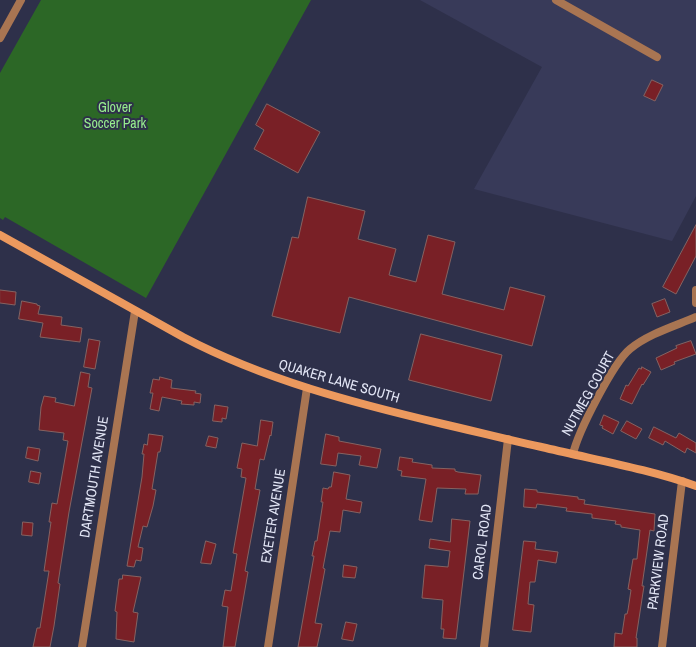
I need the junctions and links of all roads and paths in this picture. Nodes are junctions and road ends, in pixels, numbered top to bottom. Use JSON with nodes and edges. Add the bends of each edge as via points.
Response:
{"nodes":[{"id":1,"x":21,"y":0,"type":"edge"},
{"id":2,"x":556,"y":0,"type":"edge"},
{"id":3,"x":0,"y":38,"type":"edge"},
{"id":4,"x":658,"y":57,"type":"dead end"},
{"id":5,"x":0,"y":235,"type":"edge"},
{"id":6,"x":696,"y":290,"type":"edge"},
{"id":7,"x":696,"y":303,"type":"edge"},
{"id":8,"x":135,"y":310,"type":"junction"},
{"id":9,"x":696,"y":317,"type":"edge"},
{"id":10,"x":307,"y":388,"type":"junction"},
{"id":11,"x":508,"y":439,"type":"junction"},
{"id":12,"x":573,"y":454,"type":"junction"},
{"id":13,"x":682,"y":481,"type":"junction"},
{"id":14,"x":696,"y":486,"type":"edge"},
{"id":15,"x":82,"y":647,"type":"edge"},
{"id":16,"x":268,"y":647,"type":"edge"},
{"id":17,"x":484,"y":647,"type":"edge"},
{"id":18,"x":662,"y":647,"type":"edge"}],
"edges":[{"from":1,"to":3,"type":"street"},
{"from":2,"to":4,"type":"street"},
{"from":5,"to":8,"type":"main road","name":"QUAKER LANE SOUTH"},
{"from":6,"to":7,"type":"street"},
{"from":8,"to":10,"type":"main road","name":"QUAKER LANE SOUTH","via":[[214,354]]},
{"from":8,"to":15,"type":"street","name":"DARTMOUTH AVENUE"},
{"from":9,"to":12,"type":"street","name":"NUTMEG COURT","via":[[638,344],[624,354],[576,440]]},
{"from":10,"to":11,"type":"main road","name":"QUAKER LANE SOUTH","via":[[396,413]]},
{"from":10,"to":16,"type":"street","name":"EXETER AVENUE"},
{"from":11,"to":12,"type":"main road","name":"QUAKER LANE SOUTH"},
{"from":11,"to":17,"type":"street","name":"CAROL ROAD"},
{"from":12,"to":13,"type":"main road","name":"QUAKER LANE SOUTH"},
{"from":13,"to":14,"type":"main road","name":"QUAKER LANE SOUTH"},
{"from":13,"to":18,"type":"street","name":"PARKVIEW ROAD"}]}
